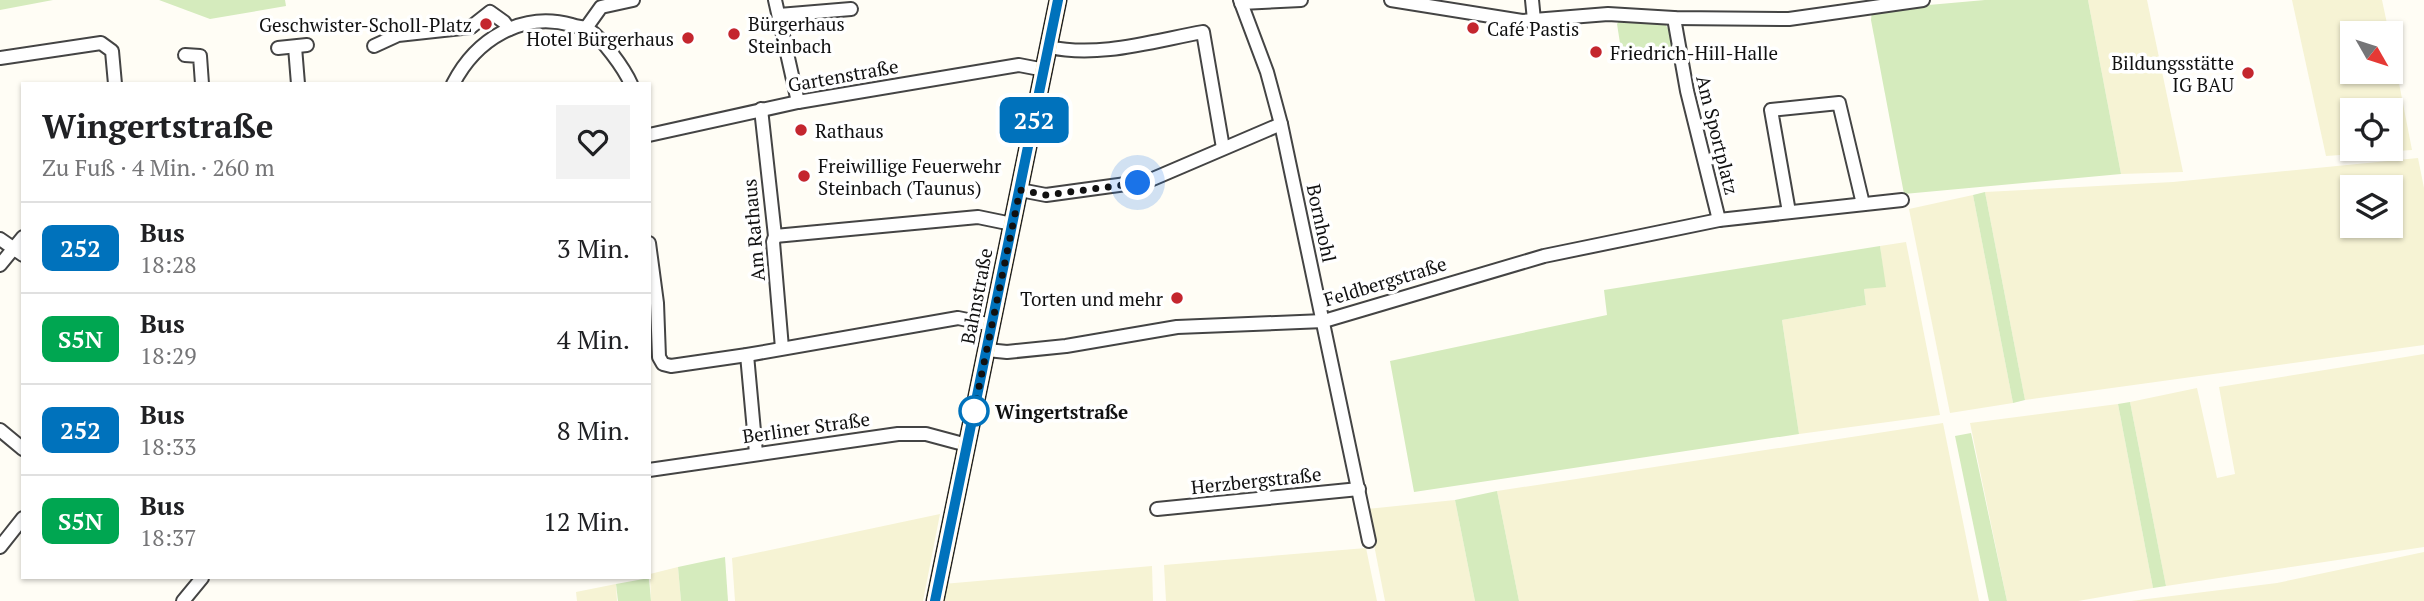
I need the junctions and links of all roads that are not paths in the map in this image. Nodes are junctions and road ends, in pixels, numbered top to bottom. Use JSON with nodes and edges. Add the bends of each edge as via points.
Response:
{"nodes":[{"id":1,"x":633,"y":0,"type":"edge"},
{"id":2,"x":775,"y":0,"type":"edge"},
{"id":3,"x":1058,"y":0,"type":"edge"},
{"id":4,"x":1301,"y":0,"type":"edge"},
{"id":5,"x":1391,"y":0,"type":"edge"},
{"id":6,"x":1532,"y":0,"type":"edge"},
{"id":7,"x":1923,"y":0,"type":"edge"},
{"id":8,"x":1240,"y":1,"type":"edge"},
{"id":9,"x":851,"y":9,"type":"dead end"},
{"id":10,"x":779,"y":15,"type":"junction"},
{"id":11,"x":1674,"y":18,"type":"junction"},
{"id":12,"x":1534,"y":20,"type":"junction"},
{"id":13,"x":471,"y":27,"type":"junction"},
{"id":14,"x":586,"y":28,"type":"junction"},
{"id":15,"x":509,"y":29,"type":"junction"},
{"id":16,"x":374,"y":46,"type":"dead end"},
{"id":17,"x":481,"y":46,"type":"junction"},
{"id":18,"x":1049,"y":47,"type":"junction"},
{"id":19,"x":278,"y":48,"type":"dead end"},
{"id":20,"x":185,"y":55,"type":"dead end"},
{"id":21,"x":0,"y":58,"type":"edge"},
{"id":22,"x":1045,"y":70,"type":"junction"},
{"id":23,"x":115,"y":82,"type":"edge"},
{"id":24,"x":202,"y":82,"type":"edge"},
{"id":25,"x":298,"y":82,"type":"edge"},
{"id":26,"x":454,"y":82,"type":"edge"},
{"id":27,"x":630,"y":82,"type":"edge"},
{"id":28,"x":799,"y":102,"type":"junction"},
{"id":29,"x":761,"y":109,"type":"junction"},
{"id":30,"x":1281,"y":124,"type":"junction"},
{"id":31,"x":651,"y":135,"type":"edge"},
{"id":32,"x":1223,"y":148,"type":"junction"},
{"id":33,"x":1020,"y":190,"type":"junction"},
{"id":34,"x":1902,"y":200,"type":"dead end"},
{"id":35,"x":1863,"y":204,"type":"junction"},
{"id":36,"x":1790,"y":212,"type":"junction"},
{"id":37,"x":1719,"y":220,"type":"junction"},
{"id":38,"x":1012,"y":224,"type":"junction"},
{"id":39,"x":775,"y":236,"type":"junction"},
{"id":40,"x":0,"y":239,"type":"edge"},
{"id":41,"x":18,"y":252,"type":"edge"},
{"id":42,"x":651,"y":258,"type":"edge"},
{"id":43,"x":0,"y":265,"type":"edge"},
{"id":44,"x":1324,"y":321,"type":"junction"},
{"id":45,"x":992,"y":325,"type":"junction"},
{"id":46,"x":782,"y":348,"type":"junction"},
{"id":47,"x":987,"y":350,"type":"junction"},
{"id":48,"x":747,"y":355,"type":"junction"},
{"id":49,"x":0,"y":430,"type":"edge"},
{"id":50,"x":967,"y":445,"type":"junction"},
{"id":51,"x":21,"y":447,"type":"edge"},
{"id":52,"x":756,"y":453,"type":"junction"},
{"id":53,"x":651,"y":470,"type":"edge"},
{"id":54,"x":1359,"y":489,"type":"junction"},
{"id":55,"x":1157,"y":509,"type":"dead end"},
{"id":56,"x":21,"y":521,"type":"edge"},
{"id":57,"x":1369,"y":541,"type":"dead end"},
{"id":58,"x":0,"y":547,"type":"edge"},
{"id":59,"x":201,"y":579,"type":"edge"},
{"id":60,"x":183,"y":601,"type":"edge"},
{"id":61,"x":935,"y":601,"type":"edge"}],
"edges":[{"from":1,"to":14,"type":"street","via":[[601,7]]},
{"from":2,"to":10,"type":"street"},
{"from":3,"to":18,"type":"main road","name":"Bahnstraße"},
{"from":4,"to":8,"type":"street"},
{"from":5,"to":12,"type":"street"},
{"from":6,"to":12,"type":"street"},
{"from":7,"to":11,"type":"street","via":[[1789,19]]},
{"from":8,"to":30,"type":"street","name":"Bornhohl"},
{"from":9,"to":10,"type":"street"},
{"from":10,"to":28,"type":"street"},
{"from":11,"to":12,"type":"street","via":[[1608,14]]},
{"from":11,"to":37,"type":"street","name":"Am Sportplatz"},
{"from":13,"to":15,"type":"street","via":[[490,12]]},
{"from":13,"to":16,"type":"street","via":[[398,35]]},
{"from":13,"to":17,"type":"street"},
{"from":14,"to":15,"type":"street","via":[[542,20]]},
{"from":14,"to":27,"type":"street"},
{"from":15,"to":17,"type":"street"},
{"from":17,"to":26,"type":"street"},
{"from":18,"to":22,"type":"main road","name":"Bahnstraße"},
{"from":18,"to":32,"type":"street","via":[[1094,51],[1203,33]]},
{"from":19,"to":25,"type":"street","via":[[301,46]]},
{"from":20,"to":24,"type":"street","via":[[200,55]]},
{"from":21,"to":23,"type":"street","via":[[102,43],[112,51]]},
{"from":22,"to":28,"type":"street","name":"Gartenstraße","via":[[1019,65]]},
{"from":22,"to":33,"type":"main road","name":"Bahnstraße"},
{"from":28,"to":29,"type":"street","name":"Gartenstraße"},
{"from":29,"to":31,"type":"street","name":"Gartenstraße"},
{"from":29,"to":39,"type":"street","name":"Am Rathaus"},
{"from":30,"to":32,"type":"street"},
{"from":30,"to":44,"type":"street","name":"Bornhohl"},
{"from":32,"to":33,"type":"street","via":[[1138,183],[1046,195]]},
{"from":33,"to":38,"type":"main road","name":"Bahnstraße"},
{"from":34,"to":35,"type":"street","name":"Feldbergstraße"},
{"from":35,"to":36,"type":"street","name":"Feldbergstraße"},
{"from":35,"to":36,"type":"street","via":[[1839,103],[1771,110]]},
{"from":36,"to":37,"type":"street","name":"Feldbergstraße"},
{"from":37,"to":44,"type":"street","name":"Feldbergstraße","via":[[1544,256]]},
{"from":38,"to":39,"type":"street","via":[[978,217]]},
{"from":38,"to":45,"type":"main road","name":"Bahnstraße"},
{"from":39,"to":46,"type":"street","name":"Am Rathaus"},
{"from":40,"to":41,"type":"street"},
{"from":41,"to":43,"type":"street"},
{"from":42,"to":48,"type":"street","via":[[663,364]]},
{"from":44,"to":47,"type":"street","name":"Feldbergstraße","via":[[1177,327],[1054,347]]},
{"from":44,"to":54,"type":"street","name":"Bornhohl"},
{"from":45,"to":46,"type":"street","via":[[958,318]]},
{"from":45,"to":47,"type":"main road","name":"Bahnstraße"},
{"from":46,"to":48,"type":"street"},
{"from":47,"to":50,"type":"main road","name":"Bahnstraße"},
{"from":48,"to":52,"type":"street"},
{"from":49,"to":51,"type":"street"},
{"from":50,"to":52,"type":"street","name":"Berliner Straße","via":[[926,434],[898,434]]},
{"from":50,"to":61,"type":"main road","name":"Bahnstraße"},
{"from":52,"to":53,"type":"street","name":"Berliner Straße"},
{"from":54,"to":55,"type":"street","name":"Herzbergstraße"},
{"from":54,"to":57,"type":"street","name":"Bornhohl"},
{"from":56,"to":58,"type":"street"},
{"from":59,"to":60,"type":"street"}]}
